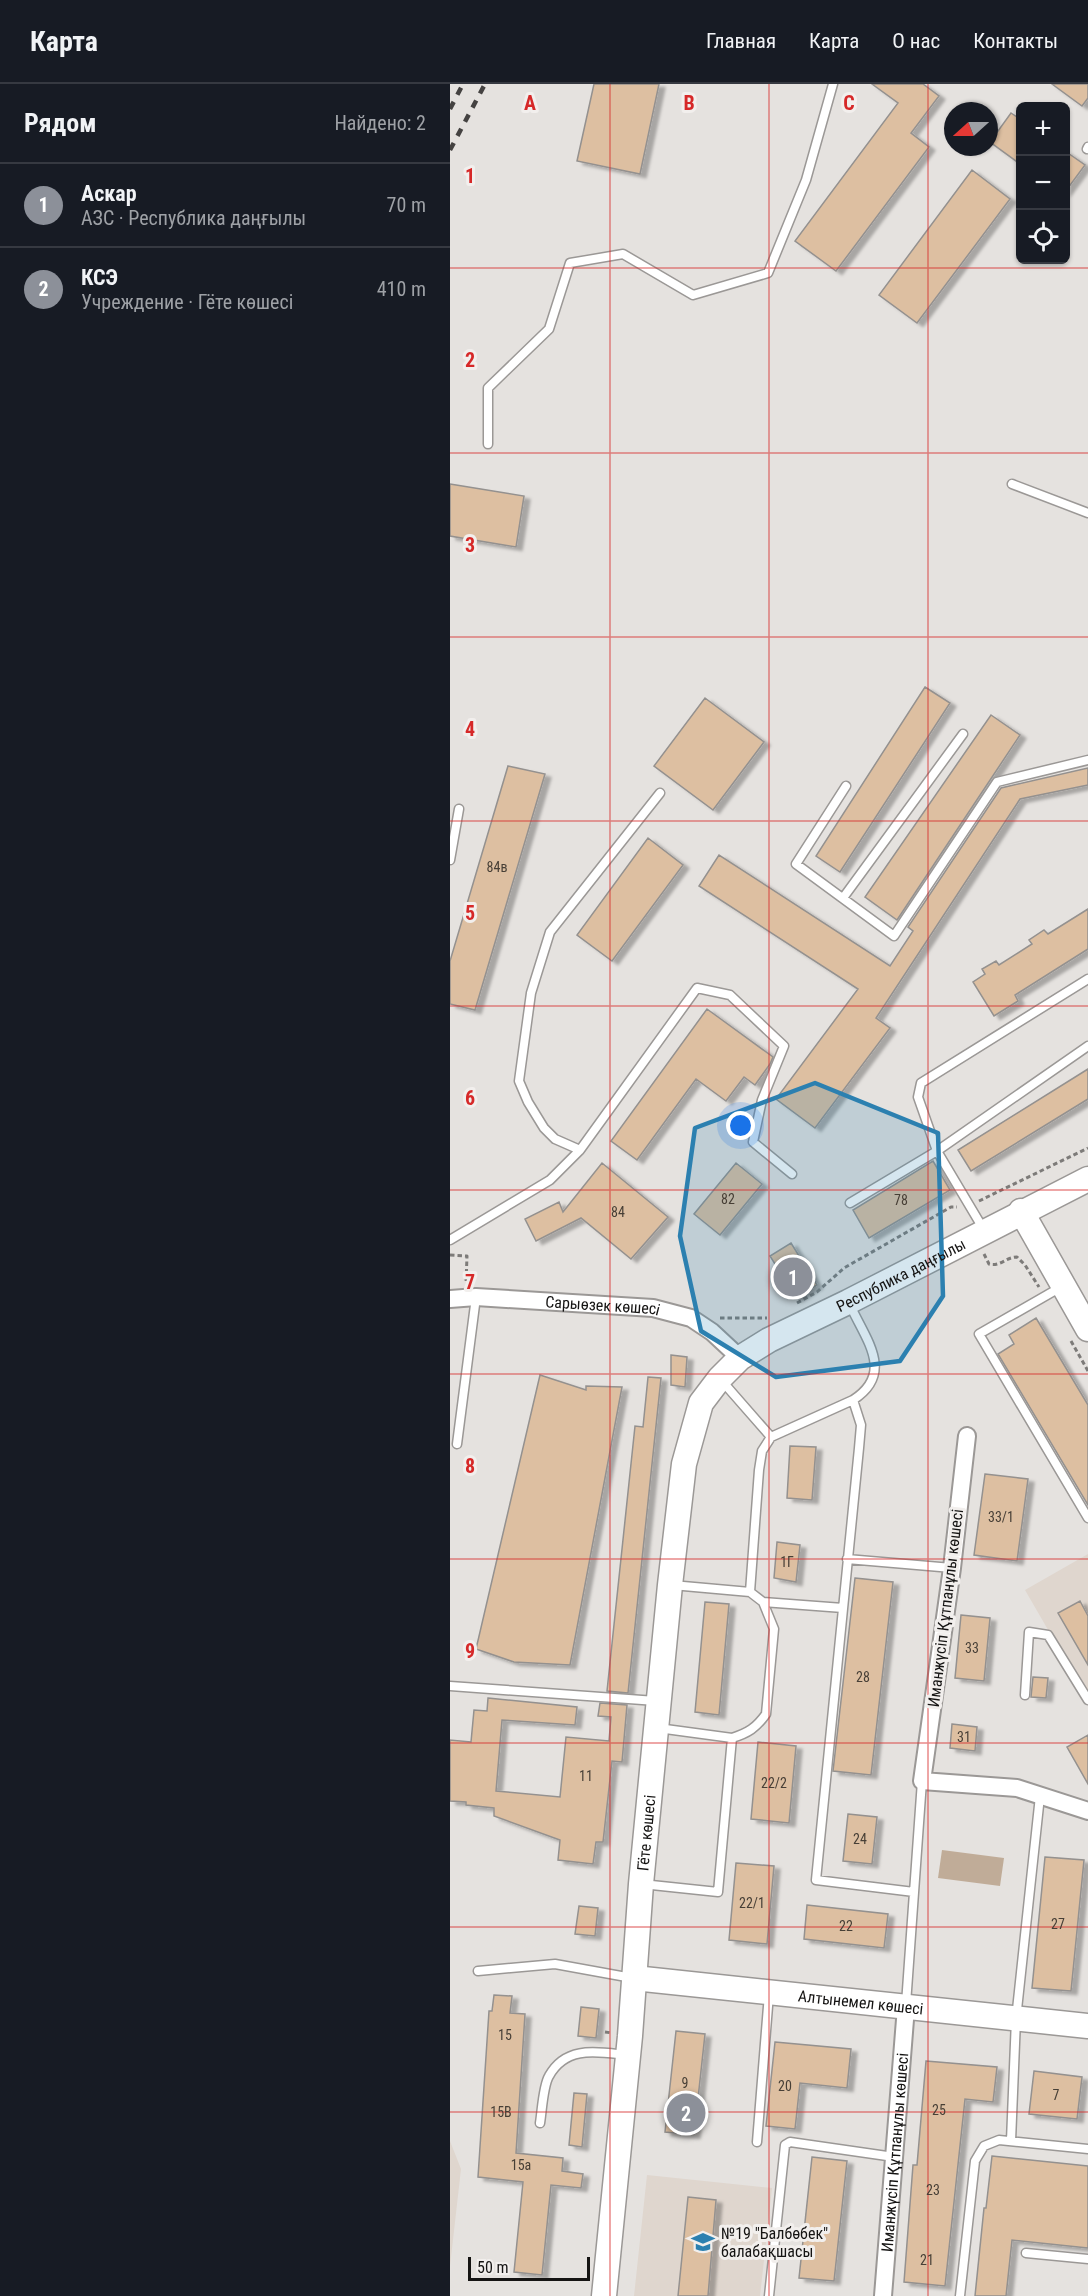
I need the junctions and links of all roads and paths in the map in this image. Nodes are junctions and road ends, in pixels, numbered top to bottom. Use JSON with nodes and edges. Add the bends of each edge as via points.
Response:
{"nodes":[{"id":1,"x":833,"y":84,"type":"edge"},
{"id":2,"x":488,"y":444,"type":"dead end"},
{"id":3,"x":1012,"y":484,"type":"dead end"},
{"id":4,"x":1088,"y":513,"type":"edge"},
{"id":5,"x":963,"y":734,"type":"dead end"},
{"id":6,"x":1088,"y":760,"type":"edge"},
{"id":7,"x":846,"y":786,"type":"dead end"},
{"id":8,"x":660,"y":793,"type":"dead end"},
{"id":9,"x":459,"y":809,"type":"dead end"},
{"id":10,"x":450,"y":860,"type":"edge"},
{"id":11,"x":843,"y":898,"type":"junction"},
{"id":12,"x":1088,"y":979,"type":"edge"},
{"id":13,"x":1088,"y":1046,"type":"edge"},
{"id":14,"x":1088,"y":1148,"type":"edge"},
{"id":15,"x":580,"y":1150,"type":"junction"},
{"id":16,"x":937,"y":1151,"type":"junction"},
{"id":17,"x":792,"y":1174,"type":"dead end"},
{"id":18,"x":1088,"y":1179,"type":"edge"},
{"id":19,"x":850,"y":1203,"type":"dead end"},
{"id":20,"x":969,"y":1205,"type":"junction"},
{"id":21,"x":1021,"y":1212,"type":"junction"},
{"id":22,"x":984,"y":1231,"type":"junction"},
{"id":23,"x":450,"y":1240,"type":"edge"},
{"id":24,"x":450,"y":1255,"type":"edge"},
{"id":25,"x":1063,"y":1286,"type":"junction"},
{"id":26,"x":471,"y":1291,"type":"junction"},
{"id":27,"x":450,"y":1299,"type":"edge"},
{"id":28,"x":848,"y":1302,"type":"junction"},
{"id":29,"x":1088,"y":1329,"type":"edge"},
{"id":30,"x":740,"y":1358,"type":"junction"},
{"id":31,"x":720,"y":1378,"type":"junction"},
{"id":32,"x":853,"y":1400,"type":"junction"},
{"id":33,"x":967,"y":1436,"type":"dead end"},
{"id":34,"x":771,"y":1437,"type":"junction"},
{"id":35,"x":457,"y":1444,"type":"dead end"},
{"id":36,"x":1088,"y":1518,"type":"edge"},
{"id":37,"x":848,"y":1559,"type":"junction"},
{"id":38,"x":952,"y":1568,"type":"junction"},
{"id":39,"x":670,"y":1585,"type":"junction"},
{"id":40,"x":750,"y":1592,"type":"junction"},
{"id":41,"x":763,"y":1602,"type":"junction"},
{"id":42,"x":843,"y":1608,"type":"junction"},
{"id":43,"x":450,"y":1686,"type":"edge"},
{"id":44,"x":1025,"y":1695,"type":"dead end"},
{"id":45,"x":1088,"y":1700,"type":"edge"},
{"id":46,"x":659,"y":1702,"type":"junction"},
{"id":47,"x":657,"y":1728,"type":"junction"},
{"id":48,"x":732,"y":1738,"type":"junction"},
{"id":49,"x":922,"y":1781,"type":"junction"},
{"id":50,"x":1040,"y":1796,"type":"junction"},
{"id":51,"x":1088,"y":1811,"type":"edge"},
{"id":52,"x":641,"y":1884,"type":"junction"},
{"id":53,"x":914,"y":1892,"type":"junction"},
{"id":54,"x":478,"y":1971,"type":"dead end"},
{"id":55,"x":634,"y":1978,"type":"junction"},
{"id":56,"x":770,"y":1994,"type":"junction"},
{"id":57,"x":906,"y":2007,"type":"junction"},
{"id":58,"x":1016,"y":2019,"type":"junction"},
{"id":59,"x":1088,"y":2026,"type":"edge"},
{"id":60,"x":628,"y":2055,"type":"junction"},
{"id":61,"x":540,"y":2123,"type":"dead end"},
{"id":62,"x":1011,"y":2141,"type":"junction"},
{"id":63,"x":757,"y":2142,"type":"dead end"},
{"id":64,"x":1088,"y":2149,"type":"edge"},
{"id":65,"x":894,"y":2157,"type":"junction"},
{"id":66,"x":1026,"y":2253,"type":"dead end"},
{"id":67,"x":1088,"y":2259,"type":"edge"},
{"id":68,"x":604,"y":2296,"type":"edge"},
{"id":69,"x":769,"y":2296,"type":"edge"},
{"id":70,"x":883,"y":2296,"type":"edge"},
{"id":71,"x":960,"y":2296,"type":"edge"}],
"edges":[{"from":1,"to":2,"type":"lane","via":[[806,180],[768,273],[693,295],[623,254],[570,263],[549,329],[488,388]]},
{"from":3,"to":4,"type":"lane"},
{"from":5,"to":11,"type":"lane"},
{"from":6,"to":11,"type":"lane","via":[[997,783],[894,936]]},
{"from":7,"to":11,"type":"lane","via":[[796,864]]},
{"from":8,"to":15,"type":"lane","via":[[550,932],[531,993],[519,1081],[543,1128],[555,1139]]},
{"from":9,"to":10,"type":"lane"},
{"from":12,"to":16,"type":"lane","via":[[921,1083],[918,1097]]},
{"from":13,"to":16,"type":"lane"},
{"from":14,"to":20,"type":"path"},
{"from":15,"to":17,"type":"lane","via":[[697,988],[730,995],[784,1046],[762,1100],[753,1142]]},
{"from":15,"to":23,"type":"lane","via":[[550,1180]]},
{"from":16,"to":19,"type":"lane"},
{"from":16,"to":20,"type":"lane"},
{"from":18,"to":21,"type":"main road","name":"Республика даңғылы"},
{"from":20,"to":22,"type":"lane"},
{"from":21,"to":22,"type":"main road","name":"Республика даңғылы"},
{"from":21,"to":25,"type":"main road"},
{"from":22,"to":28,"type":"main road","name":"Республика даңғылы"},
{"from":24,"to":26,"type":"path","via":[[467,1257]]},
{"from":25,"to":29,"type":"main road"},
{"from":25,"to":36,"type":"lane","via":[[979,1334]]},
{"from":26,"to":27,"type":"street","name":"Сарыөзек көшесі"},
{"from":26,"to":30,"type":"street","name":"Сарыөзек көшесі","via":[[653,1308],[691,1318]]},
{"from":26,"to":35,"type":"lane"},
{"from":28,"to":30,"type":"main road","name":"Республика даңғылы","via":[[768,1340]]},
{"from":28,"to":32,"type":"lane","via":[[876,1362],[875,1378]]},
{"from":30,"to":31,"type":"main road","name":"Республика даңғылы"},
{"from":31,"to":34,"type":"lane"},
{"from":31,"to":39,"type":"main road","name":"Гёте көшесі","via":[[701,1403],[684,1464]]},
{"from":32,"to":34,"type":"lane"},
{"from":32,"to":37,"type":"lane","via":[[861,1425]]},
{"from":33,"to":38,"type":"street","name":"Иманжүсіп Құтпанұлы көшесі"},
{"from":34,"to":40,"type":"lane","via":[[762,1451],[759,1470]]},
{"from":37,"to":38,"type":"lane"},
{"from":37,"to":42,"type":"lane"},
{"from":38,"to":49,"type":"street","name":"Иманжүсіп Құтпанұлы көшесі"},
{"from":39,"to":40,"type":"lane"},
{"from":39,"to":46,"type":"main road","name":"Гёте көшесі"},
{"from":40,"to":41,"type":"lane"},
{"from":41,"to":42,"type":"lane"},
{"from":41,"to":48,"type":"lane","via":[[774,1629],[766,1714],[758,1726]]},
{"from":42,"to":53,"type":"lane","via":[[816,1880]]},
{"from":43,"to":46,"type":"lane"},
{"from":44,"to":45,"type":"lane","via":[[1029,1632],[1048,1635]]},
{"from":46,"to":47,"type":"main road","name":"Гёте көшесі"},
{"from":47,"to":48,"type":"lane"},
{"from":47,"to":52,"type":"main road","name":"Гёте көшесі"},
{"from":48,"to":52,"type":"lane","via":[[718,1892]]},
{"from":49,"to":50,"type":"street","via":[[1017,1788]]},
{"from":49,"to":53,"type":"lane"},
{"from":50,"to":51,"type":"street"},
{"from":50,"to":58,"type":"lane"},
{"from":52,"to":55,"type":"main road","name":"Гёте көшесі"},
{"from":53,"to":57,"type":"lane"},
{"from":54,"to":55,"type":"lane","via":[[555,1964]]},
{"from":55,"to":56,"type":"main road","name":"Алтынемел көшесі"},
{"from":55,"to":60,"type":"main road","name":"Гёте көшесі"},
{"from":56,"to":57,"type":"main road","name":"Алтынемел көшесі"},
{"from":56,"to":63,"type":"lane"},
{"from":57,"to":58,"type":"main road","name":"Алтынемел көшесі"},
{"from":57,"to":65,"type":"street","name":"Иманжүсіп Құтпанұлы көшесі"},
{"from":58,"to":59,"type":"main road","name":"Алтынемел көшесі"},
{"from":58,"to":62,"type":"lane"},
{"from":60,"to":61,"type":"lane","via":[[589,2051],[565,2058],[548,2076]]},
{"from":60,"to":68,"type":"main road","name":"Гёте көшесі"},
{"from":62,"to":64,"type":"lane"},
{"from":62,"to":71,"type":"lane","via":[[999,2140],[984,2146],[975,2161]]},
{"from":65,"to":69,"type":"lane","via":[[790,2142],[785,2145]]},
{"from":65,"to":70,"type":"street","name":"Иманжүсіп Құтпанұлы көшесі"},
{"from":66,"to":67,"type":"lane"}]}
